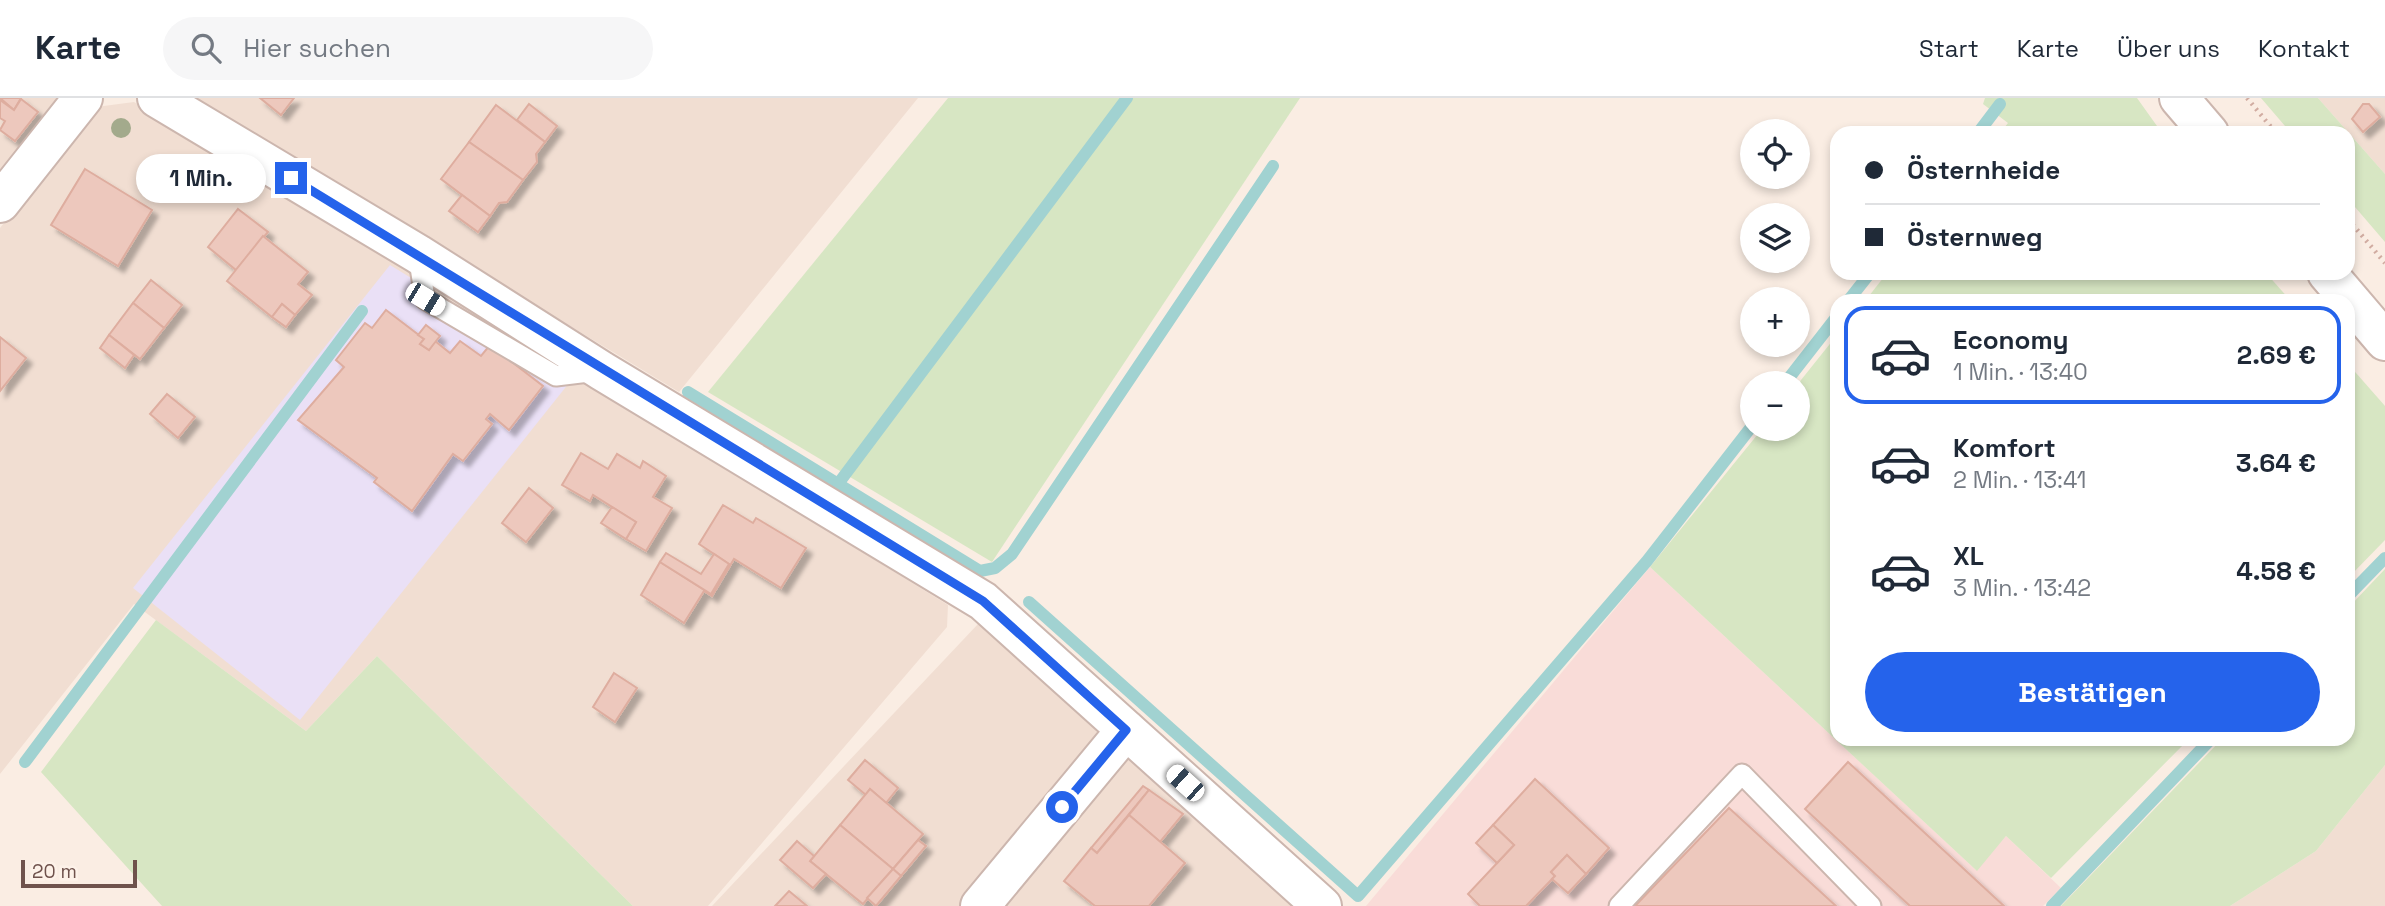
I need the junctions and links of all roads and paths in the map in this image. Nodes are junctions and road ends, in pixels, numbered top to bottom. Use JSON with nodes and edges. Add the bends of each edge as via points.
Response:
{"nodes":[{"id":1,"x":83,"y":98,"type":"edge"},
{"id":2,"x":157,"y":98,"type":"edge"},
{"id":3,"x":2179,"y":98,"type":"edge"},
{"id":4,"x":2247,"y":98,"type":"edge"},
{"id":5,"x":2203,"y":126,"type":"edge"},
{"id":6,"x":2270,"y":126,"type":"edge"},
{"id":7,"x":0,"y":203,"type":"edge"},
{"id":8,"x":2355,"y":227,"type":"edge"},
{"id":9,"x":2385,"y":263,"type":"edge"},
{"id":10,"x":2333,"y":280,"type":"edge"},
{"id":11,"x":2345,"y":294,"type":"edge"},
{"id":12,"x":2355,"y":306,"type":"edge"},
{"id":13,"x":2385,"y":341,"type":"edge"},
{"id":14,"x":1126,"y":730,"type":"junction"},
{"id":15,"x":980,"y":906,"type":"edge"},
{"id":16,"x":1322,"y":906,"type":"edge"},
{"id":17,"x":1619,"y":906,"type":"edge"},
{"id":18,"x":1871,"y":906,"type":"edge"}],
"edges":[{"from":1,"to":7,"type":"street"},
{"from":2,"to":14,"type":"street","via":[[983,601]]},
{"from":3,"to":5,"type":"street"},
{"from":4,"to":6,"type":"path"},
{"from":8,"to":9,"type":"path"},
{"from":10,"to":11,"type":"street"},
{"from":12,"to":13,"type":"street"},
{"from":14,"to":15,"type":"street"},
{"from":14,"to":16,"type":"street"},
{"from":17,"to":18,"type":"lane","via":[[1742,774]]}]}
